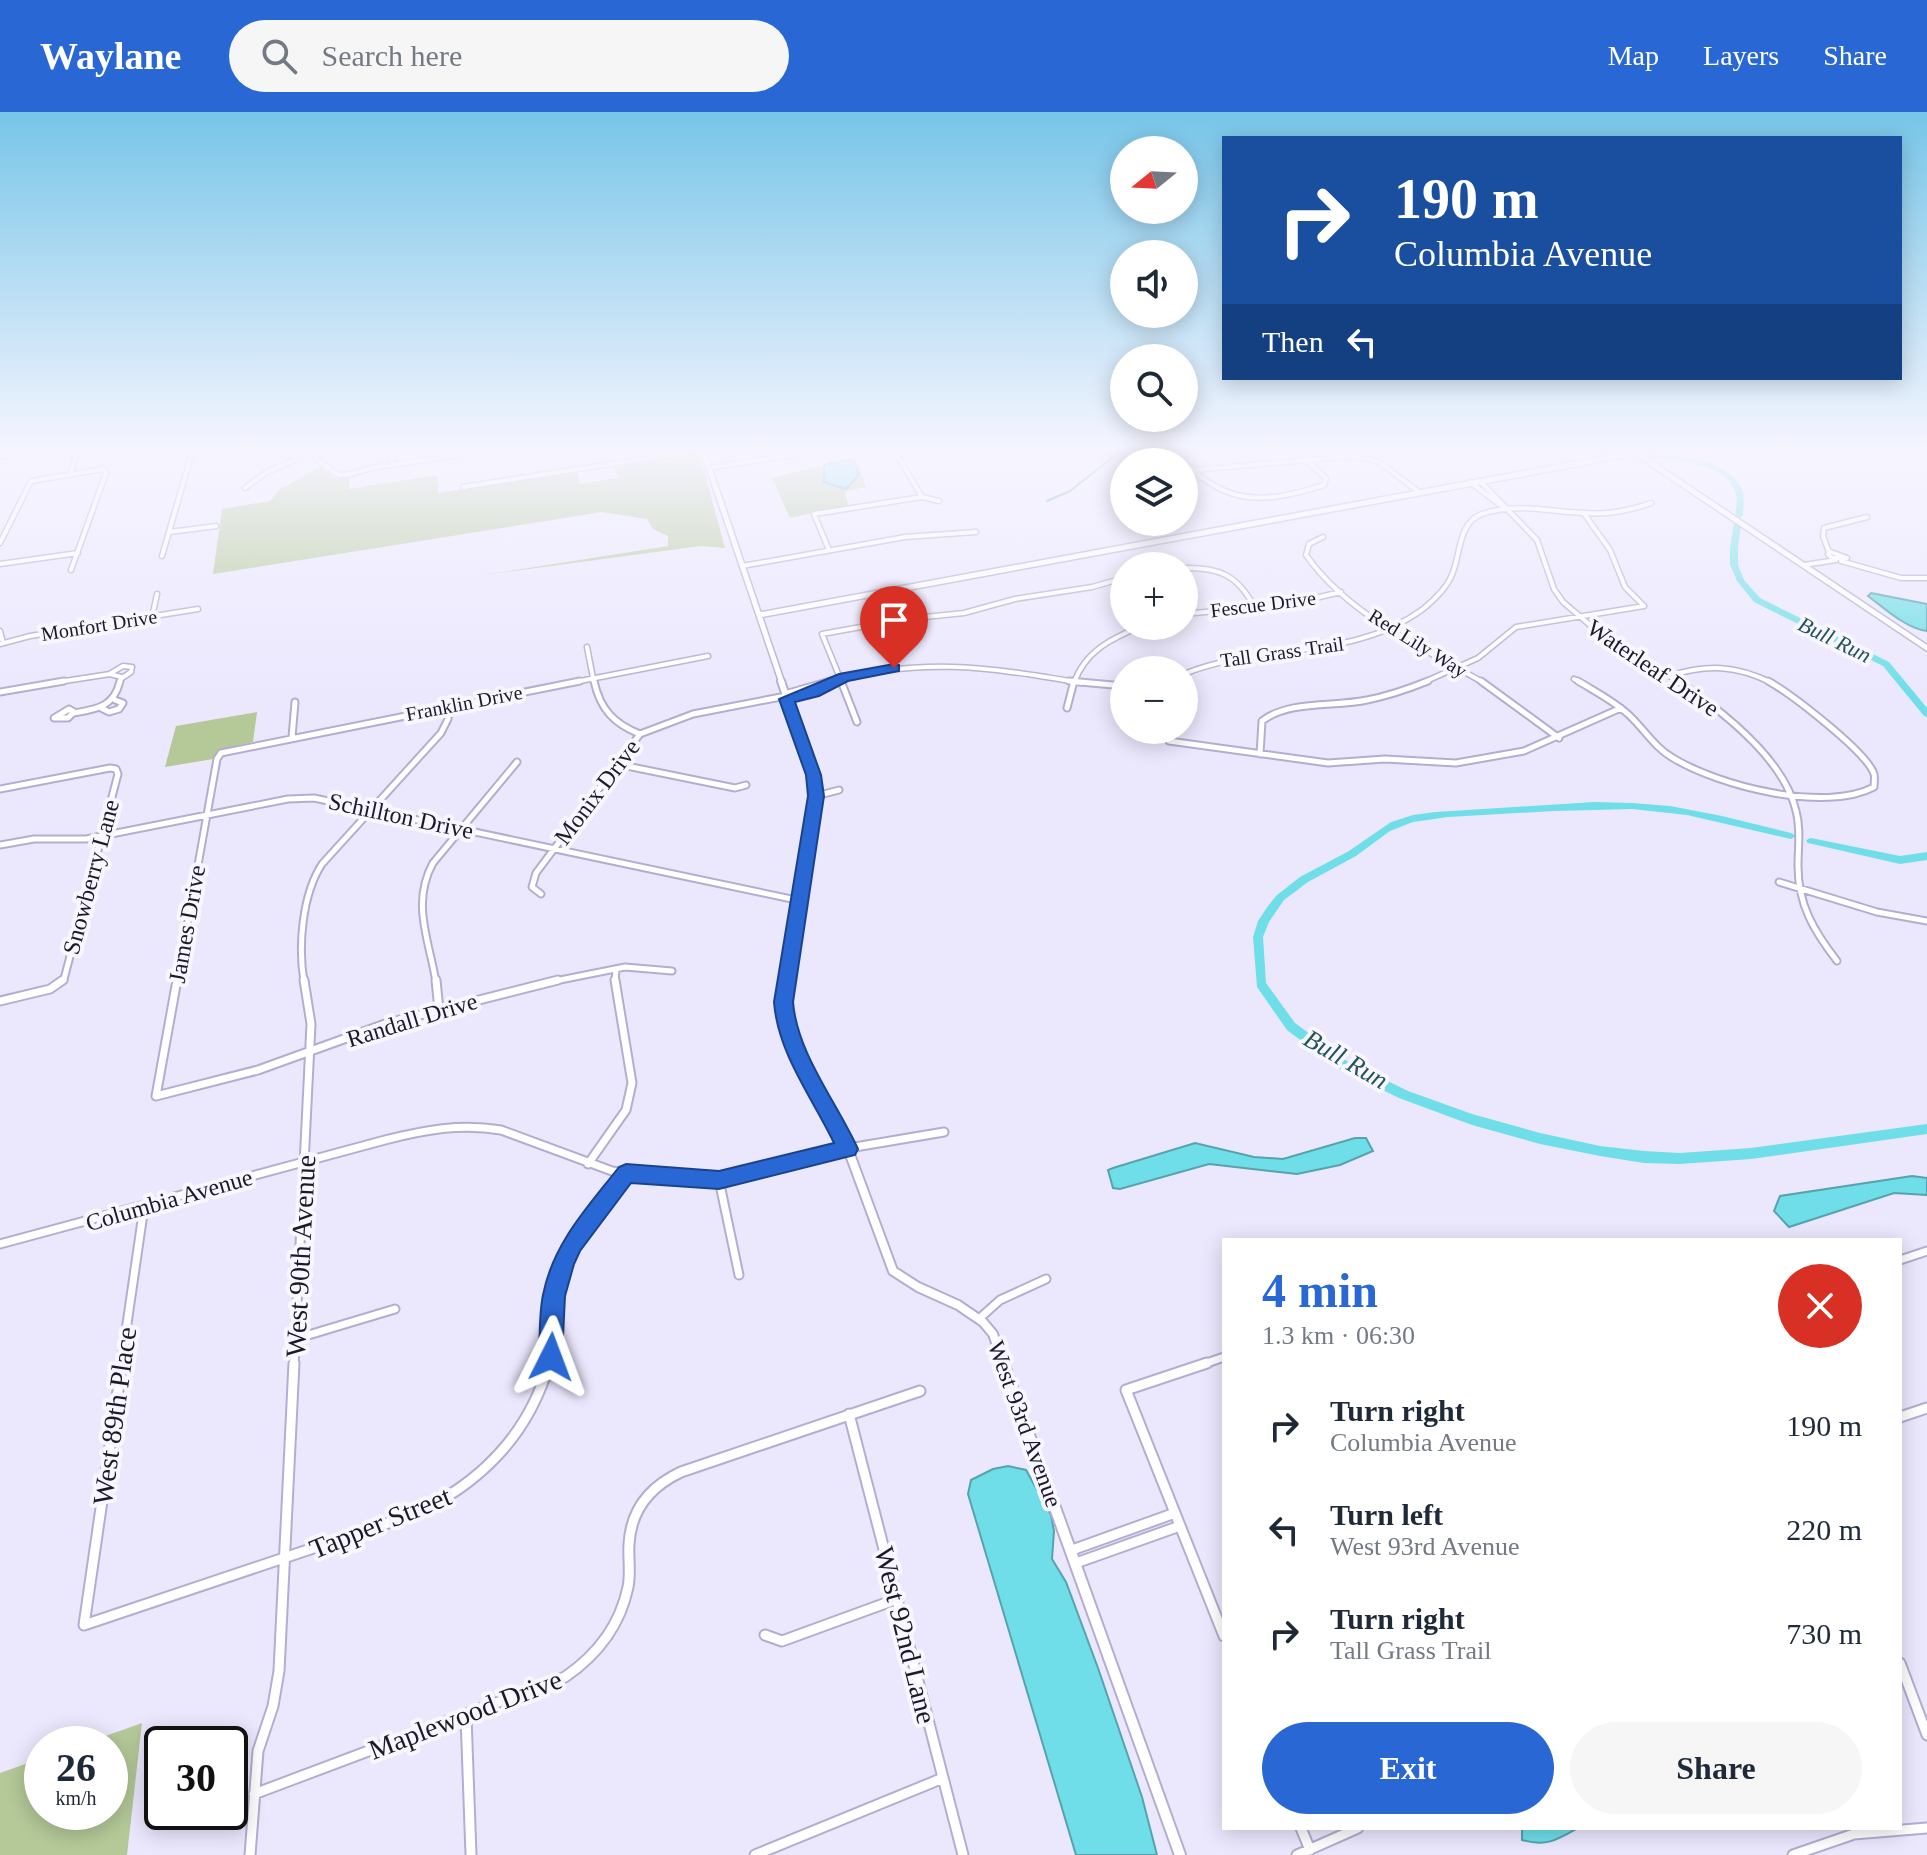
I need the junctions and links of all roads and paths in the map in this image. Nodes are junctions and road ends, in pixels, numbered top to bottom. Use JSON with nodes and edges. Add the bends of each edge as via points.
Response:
{"nodes":[{"id":1,"x":86,"y":531,"type":"edge"},
{"id":2,"x":175,"y":531,"type":"edge"},
{"id":3,"x":730,"y":531,"type":"edge"},
{"id":4,"x":821,"y":531,"type":"edge"},
{"id":5,"x":1210,"y":531,"type":"edge"},
{"id":6,"x":1466,"y":531,"type":"edge"},
{"id":7,"x":1528,"y":531,"type":"edge"},
{"id":8,"x":1597,"y":531,"type":"edge"},
{"id":9,"x":1755,"y":531,"type":"edge"},
{"id":10,"x":1825,"y":531,"type":"edge"},
{"id":11,"x":170,"y":532,"type":"joint"},
{"id":12,"x":976,"y":532,"type":"dead end"},
{"id":13,"x":1323,"y":537,"type":"dead end"},
{"id":14,"x":1828,"y":543,"type":"junction"},
{"id":15,"x":829,"y":550,"type":"junction"},
{"id":16,"x":78,"y":553,"type":"junction"},
{"id":17,"x":1829,"y":553,"type":"junction"},
{"id":18,"x":162,"y":556,"type":"dead end"},
{"id":19,"x":1842,"y":557,"type":"junction"},
{"id":20,"x":1802,"y":563,"type":"junction"},
{"id":21,"x":0,"y":564,"type":"edge"},
{"id":22,"x":742,"y":566,"type":"junction"},
{"id":23,"x":1198,"y":568,"type":"edge"},
{"id":24,"x":71,"y":570,"type":"dead end"},
{"id":25,"x":1927,"y":578,"type":"edge"},
{"id":26,"x":1110,"y":582,"type":"edge"},
{"id":27,"x":1341,"y":592,"type":"junction"},
{"id":28,"x":157,"y":594,"type":"dead end"},
{"id":29,"x":1254,"y":606,"type":"junction"},
{"id":30,"x":198,"y":609,"type":"dead end"},
{"id":31,"x":1198,"y":612,"type":"edge"},
{"id":32,"x":759,"y":615,"type":"junction"},
{"id":33,"x":1577,"y":616,"type":"junction"},
{"id":34,"x":152,"y":617,"type":"junction"},
{"id":35,"x":1389,"y":627,"type":"junction"},
{"id":36,"x":0,"y":631,"type":"edge"},
{"id":37,"x":1113,"y":640,"type":"edge"},
{"id":38,"x":2,"y":644,"type":"edge"},
{"id":39,"x":587,"y":647,"type":"dead end"},
{"id":40,"x":1927,"y":648,"type":"edge"},
{"id":41,"x":708,"y":656,"type":"dead end"},
{"id":42,"x":1457,"y":668,"type":"junction"},
{"id":43,"x":1198,"y":669,"type":"edge"},
{"id":44,"x":110,"y":674,"type":"junction"},
{"id":45,"x":1669,"y":676,"type":"junction"},
{"id":46,"x":122,"y":678,"type":"junction"},
{"id":47,"x":594,"y":678,"type":"junction"},
{"id":48,"x":840,"y":678,"type":"junction"},
{"id":49,"x":1574,"y":679,"type":"dead end"},
{"id":50,"x":1075,"y":682,"type":"junction"},
{"id":51,"x":1110,"y":685,"type":"edge"},
{"id":52,"x":0,"y":692,"type":"edge"},
{"id":53,"x":786,"y":696,"type":"junction"},
{"id":54,"x":115,"y":700,"type":"junction"},
{"id":55,"x":295,"y":702,"type":"dead end"},
{"id":56,"x":449,"y":707,"type":"junction"},
{"id":57,"x":101,"y":708,"type":"junction"},
{"id":58,"x":1067,"y":708,"type":"dead end"},
{"id":59,"x":1621,"y":708,"type":"junction"},
{"id":60,"x":74,"y":713,"type":"dead end"},
{"id":61,"x":857,"y":722,"type":"dead end"},
{"id":62,"x":640,"y":734,"type":"junction"},
{"id":63,"x":292,"y":737,"type":"junction"},
{"id":64,"x":1559,"y":738,"type":"junction"},
{"id":65,"x":1190,"y":744,"type":"edge"},
{"id":66,"x":221,"y":753,"type":"joint"},
{"id":67,"x":1260,"y":754,"type":"junction"},
{"id":68,"x":517,"y":762,"type":"dead end"},
{"id":69,"x":617,"y":764,"type":"junction"},
{"id":70,"x":746,"y":785,"type":"dead end"},
{"id":71,"x":0,"y":789,"type":"edge"},
{"id":72,"x":839,"y":790,"type":"dead end"},
{"id":73,"x":1792,"y":795,"type":"junction"},
{"id":74,"x":816,"y":796,"type":"junction"},
{"id":75,"x":372,"y":809,"type":"junction"},
{"id":76,"x":207,"y":816,"type":"junction"},
{"id":77,"x":461,"y":829,"type":"junction"},
{"id":78,"x":101,"y":837,"type":"junction"},
{"id":79,"x":0,"y":845,"type":"edge"},
{"id":80,"x":555,"y":849,"type":"junction"},
{"id":81,"x":1779,"y":882,"type":"dead end"},
{"id":82,"x":1799,"y":889,"type":"junction"},
{"id":83,"x":541,"y":894,"type":"dead end"},
{"id":84,"x":801,"y":901,"type":"junction"},
{"id":85,"x":1927,"y":921,"type":"edge"},
{"id":86,"x":1837,"y":961,"type":"dead end"},
{"id":87,"x":616,"y":969,"type":"junction"},
{"id":88,"x":672,"y":971,"type":"dead end"},
{"id":89,"x":0,"y":1001,"type":"edge"},
{"id":90,"x":439,"y":1010,"type":"junction"},
{"id":91,"x":309,"y":1053,"type":"junction"},
{"id":92,"x":156,"y":1096,"type":"joint"},
{"id":93,"x":944,"y":1132,"type":"dead end"},
{"id":94,"x":848,"y":1149,"type":"junction"},
{"id":95,"x":304,"y":1163,"type":"junction"},
{"id":96,"x":588,"y":1164,"type":"junction"},
{"id":97,"x":626,"y":1173,"type":"junction"},
{"id":98,"x":719,"y":1180,"type":"junction"},
{"id":99,"x":144,"y":1207,"type":"junction"},
{"id":100,"x":0,"y":1244,"type":"edge"},
{"id":101,"x":1927,"y":1251,"type":"edge"},
{"id":102,"x":1902,"y":1259,"type":"edge"},
{"id":103,"x":739,"y":1275,"type":"dead end"},
{"id":104,"x":1046,"y":1279,"type":"dead end"},
{"id":105,"x":395,"y":1309,"type":"dead end"},
{"id":106,"x":981,"y":1317,"type":"junction"},
{"id":107,"x":295,"y":1339,"type":"junction"},
{"id":108,"x":1222,"y":1358,"type":"edge"},
{"id":109,"x":920,"y":1391,"type":"dead end"},
{"id":110,"x":1927,"y":1408,"type":"edge"},
{"id":111,"x":849,"y":1414,"type":"junction"},
{"id":112,"x":1902,"y":1416,"type":"edge"},
{"id":113,"x":1175,"y":1513,"type":"junction"},
{"id":114,"x":1180,"y":1526,"type":"junction"},
{"id":115,"x":1072,"y":1550,"type":"junction"},
{"id":116,"x":285,"y":1559,"type":"junction"},
{"id":117,"x":1076,"y":1563,"type":"junction"},
{"id":118,"x":897,"y":1599,"type":"junction"},
{"id":119,"x":84,"y":1625,"type":"joint"},
{"id":120,"x":1222,"y":1631,"type":"edge"},
{"id":121,"x":765,"y":1635,"type":"dead end"},
{"id":122,"x":1902,"y":1668,"type":"edge"},
{"id":123,"x":466,"y":1716,"type":"junction"},
{"id":124,"x":1927,"y":1735,"type":"edge"},
{"id":125,"x":943,"y":1778,"type":"junction"},
{"id":126,"x":254,"y":1794,"type":"junction"},
{"id":127,"x":1927,"y":1828,"type":"edge"},
{"id":128,"x":1302,"y":1830,"type":"edge"},
{"id":129,"x":1354,"y":1830,"type":"edge"},
{"id":130,"x":1310,"y":1850,"type":"junction"},
{"id":131,"x":250,"y":1855,"type":"edge"},
{"id":132,"x":471,"y":1855,"type":"edge"},
{"id":133,"x":755,"y":1855,"type":"edge"},
{"id":134,"x":963,"y":1855,"type":"edge"},
{"id":135,"x":1180,"y":1855,"type":"edge"},
{"id":136,"x":1297,"y":1855,"type":"edge"},
{"id":137,"x":1793,"y":1855,"type":"edge"}],
"edges":[{"from":1,"to":16,"type":"street"},
{"from":2,"to":11,"type":"street"},
{"from":3,"to":22,"type":"street","name":"West 93rd Avenue"},
{"from":4,"to":15,"type":"street"},
{"from":5,"to":32,"type":"street"},
{"from":6,"to":35,"type":"street","name":"Tall Grass Trail","via":[[1442,590],[1417,613]]},
{"from":7,"to":33,"type":"street","name":"Waterleaf Drive","via":[[1543,552],[1550,585]]},
{"from":8,"to":33,"type":"street","via":[[1625,587],[1644,606]]},
{"from":9,"to":20,"type":"street"},
{"from":10,"to":14,"type":"street"},
{"from":11,"to":18,"type":"street"},
{"from":12,"to":15,"type":"street"},
{"from":13,"to":27,"type":"street","name":"Red Lily Way","via":[[1309,544],[1306,555]]},
{"from":14,"to":17,"type":"street"},
{"from":14,"to":19,"type":"street"},
{"from":15,"to":22,"type":"street"},
{"from":16,"to":21,"type":"street"},
{"from":16,"to":24,"type":"street"},
{"from":17,"to":19,"type":"street"},
{"from":17,"to":20,"type":"street"},
{"from":19,"to":20,"type":"street"},
{"from":19,"to":25,"type":"street","via":[[1901,578]]},
{"from":20,"to":40,"type":"street"},
{"from":22,"to":32,"type":"street","name":"West 93rd Avenue"},
{"from":23,"to":29,"type":"street","via":[[1231,574]]},
{"from":26,"to":48,"type":"street","via":[[964,613],[822,634]]},
{"from":27,"to":29,"type":"street","name":"Fescue Drive"},
{"from":27,"to":35,"type":"street","name":"Red Lily Way"},
{"from":28,"to":34,"type":"street"},
{"from":29,"to":31,"type":"street","name":"Fescue Drive"},
{"from":30,"to":34,"type":"street","name":"Monfort Drive"},
{"from":32,"to":53,"type":"street","name":"West 93rd Avenue"},
{"from":33,"to":42,"type":"street","via":[[1509,629],[1481,656]]},
{"from":33,"to":45,"type":"street","name":"Waterleaf Drive","via":[[1612,644]]},
{"from":34,"to":38,"type":"street","name":"Monfort Drive"},
{"from":35,"to":42,"type":"street","name":"Red Lily Way"},
{"from":35,"to":43,"type":"street","name":"Tall Grass Trail","via":[[1337,646],[1232,656]]},
{"from":36,"to":38,"type":"street"},
{"from":37,"to":50,"type":"street","via":[[1093,650]]},
{"from":39,"to":47,"type":"street"},
{"from":41,"to":47,"type":"street","name":"Franklin Drive"},
{"from":42,"to":64,"type":"street","name":"Red Lily Way"},
{"from":42,"to":67,"type":"street","via":[[1369,699],[1273,712],[1262,721]]},
{"from":44,"to":46,"type":"street"},
{"from":44,"to":46,"type":"street","via":[[132,667]]},
{"from":44,"to":52,"type":"street"},
{"from":45,"to":73,"type":"street","name":"Waterleaf Drive","via":[[1738,728]]},
{"from":45,"to":73,"type":"street","via":[[1719,666],[1766,678],[1863,759],[1876,780],[1871,790],[1856,796]]},
{"from":46,"to":54,"type":"street"},
{"from":47,"to":56,"type":"street","name":"Franklin Drive"},
{"from":47,"to":62,"type":"street","via":[[603,710],[617,724]]},
{"from":48,"to":50,"type":"street","via":[[957,665]]},
{"from":48,"to":53,"type":"street","via":[[819,690]]},
{"from":48,"to":61,"type":"street"},
{"from":49,"to":59,"type":"street"},
{"from":50,"to":51,"type":"street"},
{"from":50,"to":58,"type":"street"},
{"from":53,"to":62,"type":"street","name":"Monix Drive","via":[[685,716]]},
{"from":53,"to":74,"type":"street","name":"West 93rd Avenue"},
{"from":54,"to":57,"type":"street"},
{"from":54,"to":57,"type":"street","via":[[123,703],[119,709]]},
{"from":55,"to":63,"type":"street"},
{"from":56,"to":63,"type":"street","name":"Franklin Drive"},
{"from":56,"to":75,"type":"street","name":"West 90th Avenue","via":[[438,737]]},
{"from":57,"to":60,"type":"street"},
{"from":59,"to":64,"type":"street"},
{"from":59,"to":73,"type":"street","via":[[1681,763]]},
{"from":62,"to":69,"type":"street","name":"Monix Drive"},
{"from":63,"to":66,"type":"street","name":"Franklin Drive"},
{"from":64,"to":67,"type":"street","via":[[1508,756],[1456,763],[1328,763]]},
{"from":65,"to":67,"type":"street"},
{"from":66,"to":76,"type":"street","name":"James Drive"},
{"from":68,"to":77,"type":"street"},
{"from":69,"to":70,"type":"street","via":[[735,788]]},
{"from":69,"to":80,"type":"street","name":"Monix Drive"},
{"from":71,"to":78,"type":"street","name":"Snowberry Lane","via":[[116,769]]},
{"from":72,"to":74,"type":"street"},
{"from":73,"to":82,"type":"street","name":"Waterleaf Drive","via":[[1801,822]]},
{"from":74,"to":84,"type":"street","name":"West 93rd Avenue"},
{"from":75,"to":76,"type":"street","name":"Schillton Drive","via":[[301,798]]},
{"from":75,"to":77,"type":"street","name":"Schillton Drive"},
{"from":75,"to":91,"type":"street","name":"West 90th Avenue","via":[[322,864],[308,888],[301,963],[310,1011]]},
{"from":76,"to":78,"type":"street","name":"Schillton Drive"},
{"from":76,"to":92,"type":"street","name":"James Drive"},
{"from":77,"to":80,"type":"street","name":"Schillton Drive"},
{"from":77,"to":90,"type":"street","via":[[430,867],[421,891],[422,930]]},
{"from":78,"to":79,"type":"street","name":"Schillton Drive"},
{"from":78,"to":89,"type":"street","name":"Snowberry Lane","via":[[65,976],[59,985]]},
{"from":80,"to":83,"type":"street","name":"Monix Drive","via":[[536,873],[532,887]]},
{"from":80,"to":84,"type":"street","name":"Schillton Drive"},
{"from":81,"to":82,"type":"street"},
{"from":82,"to":85,"type":"street"},
{"from":82,"to":86,"type":"street","name":"Waterleaf Drive","via":[[1808,918]]},
{"from":84,"to":94,"type":"street","name":"West 93rd Avenue","via":[[785,1025]]},
{"from":87,"to":88,"type":"street","name":"Randall Drive"},
{"from":87,"to":90,"type":"street","name":"Randall Drive"},
{"from":87,"to":96,"type":"street","via":[[632,1083],[626,1110]]},
{"from":90,"to":91,"type":"street","name":"Randall Drive","via":[[382,1024]]},
{"from":91,"to":92,"type":"street","name":"Randall Drive"},
{"from":91,"to":95,"type":"street","name":"West 90th Avenue"},
{"from":93,"to":94,"type":"street","name":"Columbia Avenue"},
{"from":94,"to":98,"type":"street","name":"Columbia Avenue"},
{"from":94,"to":106,"type":"street","name":"West 93rd Avenue","via":[[893,1271]]},
{"from":95,"to":96,"type":"street","name":"Columbia Avenue","via":[[420,1132],[474,1126],[520,1134]]},
{"from":95,"to":99,"type":"street","name":"Columbia Avenue"},
{"from":95,"to":107,"type":"street","name":"West 90th Avenue"},
{"from":96,"to":97,"type":"street","name":"Columbia Avenue"},
{"from":97,"to":98,"type":"street","name":"Columbia Avenue"},
{"from":97,"to":116,"type":"street","name":"Tapper Street","via":[[568,1250],[554,1289],[547,1373],[532,1407],[495,1460],[437,1505]]},
{"from":98,"to":103,"type":"street"},
{"from":99,"to":100,"type":"street","name":"Columbia Avenue"},
{"from":99,"to":119,"type":"street","name":"West 89th Place"},
{"from":101,"to":102,"type":"street"},
{"from":104,"to":106,"type":"street","via":[[1000,1300]]},
{"from":105,"to":107,"type":"street"},
{"from":106,"to":115,"type":"street","name":"West 93rd Avenue","via":[[993,1334]]},
{"from":107,"to":116,"type":"street","name":"West 90th Avenue"},
{"from":108,"to":113,"type":"street","via":[[1126,1390]]},
{"from":109,"to":111,"type":"street","name":"Maplewood Drive"},
{"from":110,"to":112,"type":"street"},
{"from":111,"to":118,"type":"street","name":"West 92nd Lane"},
{"from":111,"to":123,"type":"street","name":"Maplewood Drive","via":[[659,1483],[633,1520],[625,1601],[595,1652],[555,1682]]},
{"from":113,"to":114,"type":"street"},
{"from":113,"to":115,"type":"street"},
{"from":114,"to":117,"type":"street"},
{"from":114,"to":120,"type":"street"},
{"from":115,"to":117,"type":"street","name":"West 93rd Avenue"},
{"from":116,"to":119,"type":"street","name":"Tapper Street"},
{"from":116,"to":126,"type":"street","name":"West 90th Avenue","via":[[278,1682],[258,1751]]},
{"from":117,"to":135,"type":"street","name":"West 93rd Avenue"},
{"from":118,"to":121,"type":"street","via":[[782,1641]]},
{"from":118,"to":125,"type":"street","name":"West 92nd Lane"},
{"from":122,"to":124,"type":"street"},
{"from":123,"to":126,"type":"street","name":"Maplewood Drive"},
{"from":123,"to":132,"type":"street"},
{"from":125,"to":133,"type":"street"},
{"from":125,"to":134,"type":"street","name":"West 92nd Lane"},
{"from":126,"to":131,"type":"street","name":"West 90th Avenue"},
{"from":127,"to":137,"type":"street","via":[[1854,1834]]},
{"from":128,"to":130,"type":"street"},
{"from":129,"to":130,"type":"street"},
{"from":130,"to":136,"type":"street"}]}
